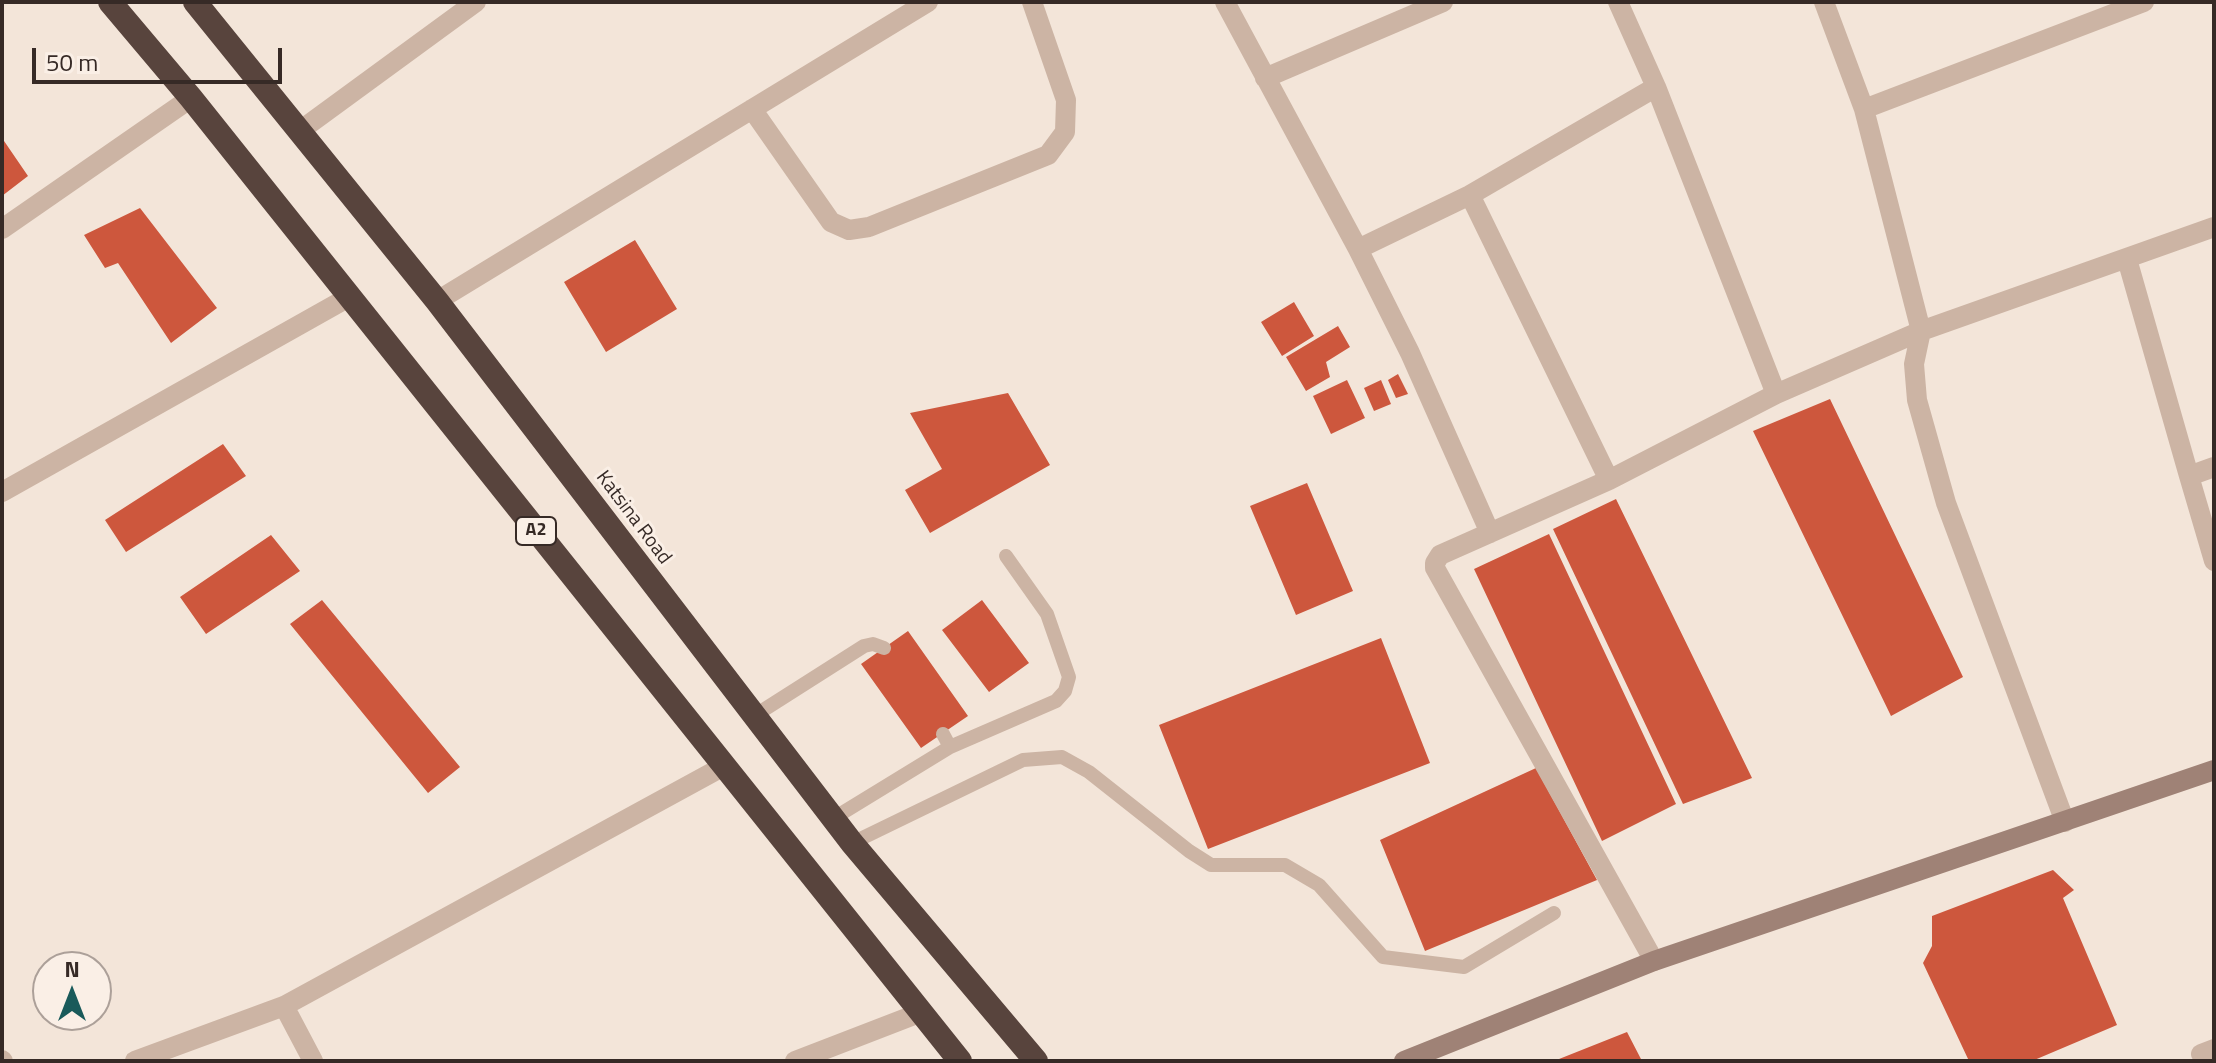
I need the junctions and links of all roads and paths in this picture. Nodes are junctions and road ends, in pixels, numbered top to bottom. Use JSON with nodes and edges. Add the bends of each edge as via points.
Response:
{"nodes":[{"id":1,"x":110,"y":2,"type":"edge"},
{"id":2,"x":195,"y":2,"type":"edge"},
{"id":3,"x":476,"y":2,"type":"edge"},
{"id":4,"x":928,"y":2,"type":"edge"},
{"id":5,"x":1032,"y":2,"type":"edge"},
{"id":6,"x":1225,"y":2,"type":"edge"},
{"id":7,"x":1443,"y":2,"type":"edge"},
{"id":8,"x":1618,"y":2,"type":"edge"},
{"id":9,"x":1824,"y":2,"type":"edge"},
{"id":10,"x":2144,"y":2,"type":"edge"},
{"id":11,"x":1265,"y":78,"type":"junction"},
{"id":12,"x":1656,"y":87,"type":"junction"},
{"id":13,"x":191,"y":98,"type":"junction"},
{"id":14,"x":752,"y":109,"type":"junction"},
{"id":15,"x":1864,"y":109,"type":"junction"},
{"id":16,"x":301,"y":130,"type":"junction"},
{"id":17,"x":1470,"y":195,"type":"junction"},
{"id":18,"x":2214,"y":227,"type":"edge"},
{"id":19,"x":2,"y":229,"type":"edge"},
{"id":20,"x":1358,"y":249,"type":"junction"},
{"id":21,"x":2127,"y":259,"type":"junction"},
{"id":22,"x":349,"y":297,"type":"junction"},
{"id":23,"x":437,"y":301,"type":"junction"},
{"id":24,"x":1921,"y":331,"type":"junction"},
{"id":25,"x":1776,"y":394,"type":"junction"},
{"id":26,"x":2214,"y":467,"type":"edge"},
{"id":27,"x":2189,"y":476,"type":"junction"},
{"id":28,"x":1609,"y":480,"type":"junction"},
{"id":29,"x":2,"y":492,"type":"edge"},
{"id":30,"x":1490,"y":533,"type":"junction"},
{"id":31,"x":1006,"y":556,"type":"dead end"},
{"id":32,"x":2214,"y":561,"type":"edge"},
{"id":33,"x":884,"y":648,"type":"dead end"},
{"id":34,"x":754,"y":716,"type":"junction"},
{"id":35,"x":724,"y":766,"type":"junction"},
{"id":36,"x":2214,"y":770,"type":"edge"},
{"id":37,"x":834,"y":818,"type":"junction"},
{"id":38,"x":2065,"y":822,"type":"junction"},
{"id":39,"x":852,"y":843,"type":"junction"},
{"id":40,"x":1554,"y":913,"type":"dead end"},
{"id":41,"x":1654,"y":961,"type":"junction"},
{"id":42,"x":284,"y":1006,"type":"junction"},
{"id":43,"x":922,"y":1012,"type":"junction"},
{"id":44,"x":135,"y":1061,"type":"edge"},
{"id":45,"x":313,"y":1061,"type":"edge"},
{"id":46,"x":795,"y":1061,"type":"edge"},
{"id":47,"x":960,"y":1061,"type":"edge"},
{"id":48,"x":1036,"y":1061,"type":"edge"},
{"id":49,"x":1404,"y":1061,"type":"edge"}],
"edges":[{"from":1,"to":13,"type":"highway","number":"A2"},
{"from":2,"to":16,"type":"highway","name":"Katsina Road"},
{"from":3,"to":16,"type":"street"},
{"from":4,"to":14,"type":"street"},
{"from":5,"to":14,"type":"street","via":[[1066,100],[1065,132],[1048,155],[869,227],[849,230],[831,222]]},
{"from":6,"to":11,"type":"street"},
{"from":7,"to":11,"type":"street"},
{"from":8,"to":12,"type":"street"},
{"from":9,"to":15,"type":"street"},
{"from":10,"to":15,"type":"street"},
{"from":11,"to":20,"type":"street"},
{"from":12,"to":17,"type":"street"},
{"from":12,"to":25,"type":"street"},
{"from":13,"to":19,"type":"street"},
{"from":13,"to":22,"type":"highway","number":"A2"},
{"from":14,"to":23,"type":"street"},
{"from":15,"to":24,"type":"street"},
{"from":16,"to":23,"type":"highway","name":"Katsina Road"},
{"from":17,"to":20,"type":"street"},
{"from":17,"to":28,"type":"street"},
{"from":18,"to":21,"type":"street"},
{"from":20,"to":30,"type":"street"},
{"from":21,"to":24,"type":"street"},
{"from":21,"to":27,"type":"street"},
{"from":22,"to":29,"type":"street"},
{"from":22,"to":35,"type":"highway","number":"A2"},
{"from":23,"to":34,"type":"highway","name":"Katsina Road"},
{"from":24,"to":25,"type":"street"},
{"from":24,"to":38,"type":"street","via":[[1914,364],[1917,400],[1946,503]]},
{"from":25,"to":28,"type":"street"},
{"from":26,"to":27,"type":"street"},
{"from":27,"to":32,"type":"street"},
{"from":28,"to":30,"type":"street"},
{"from":30,"to":41,"type":"street","via":[[1440,555],[1435,568]]},
{"from":31,"to":37,"type":"lane","via":[[1047,614],[1069,677],[1065,691],[1056,701],[946,741]]},
{"from":33,"to":34,"type":"lane","via":[[864,646]]},
{"from":34,"to":37,"type":"highway","name":"Katsina Road"},
{"from":35,"to":42,"type":"street"},
{"from":35,"to":43,"type":"highway","number":"A2"},
{"from":36,"to":38,"type":"street"},
{"from":37,"to":39,"type":"highway","name":"Katsina Road"},
{"from":38,"to":41,"type":"street"},
{"from":39,"to":40,"type":"lane","via":[[1023,760],[1062,757],[1211,865],[1285,865],[1319,885],[1383,957],[1464,967]]},
{"from":39,"to":48,"type":"highway","name":"Katsina Road"},
{"from":41,"to":49,"type":"street"},
{"from":42,"to":44,"type":"street"},
{"from":42,"to":45,"type":"street"},
{"from":43,"to":46,"type":"street"},
{"from":43,"to":47,"type":"highway","number":"A2"}]}
